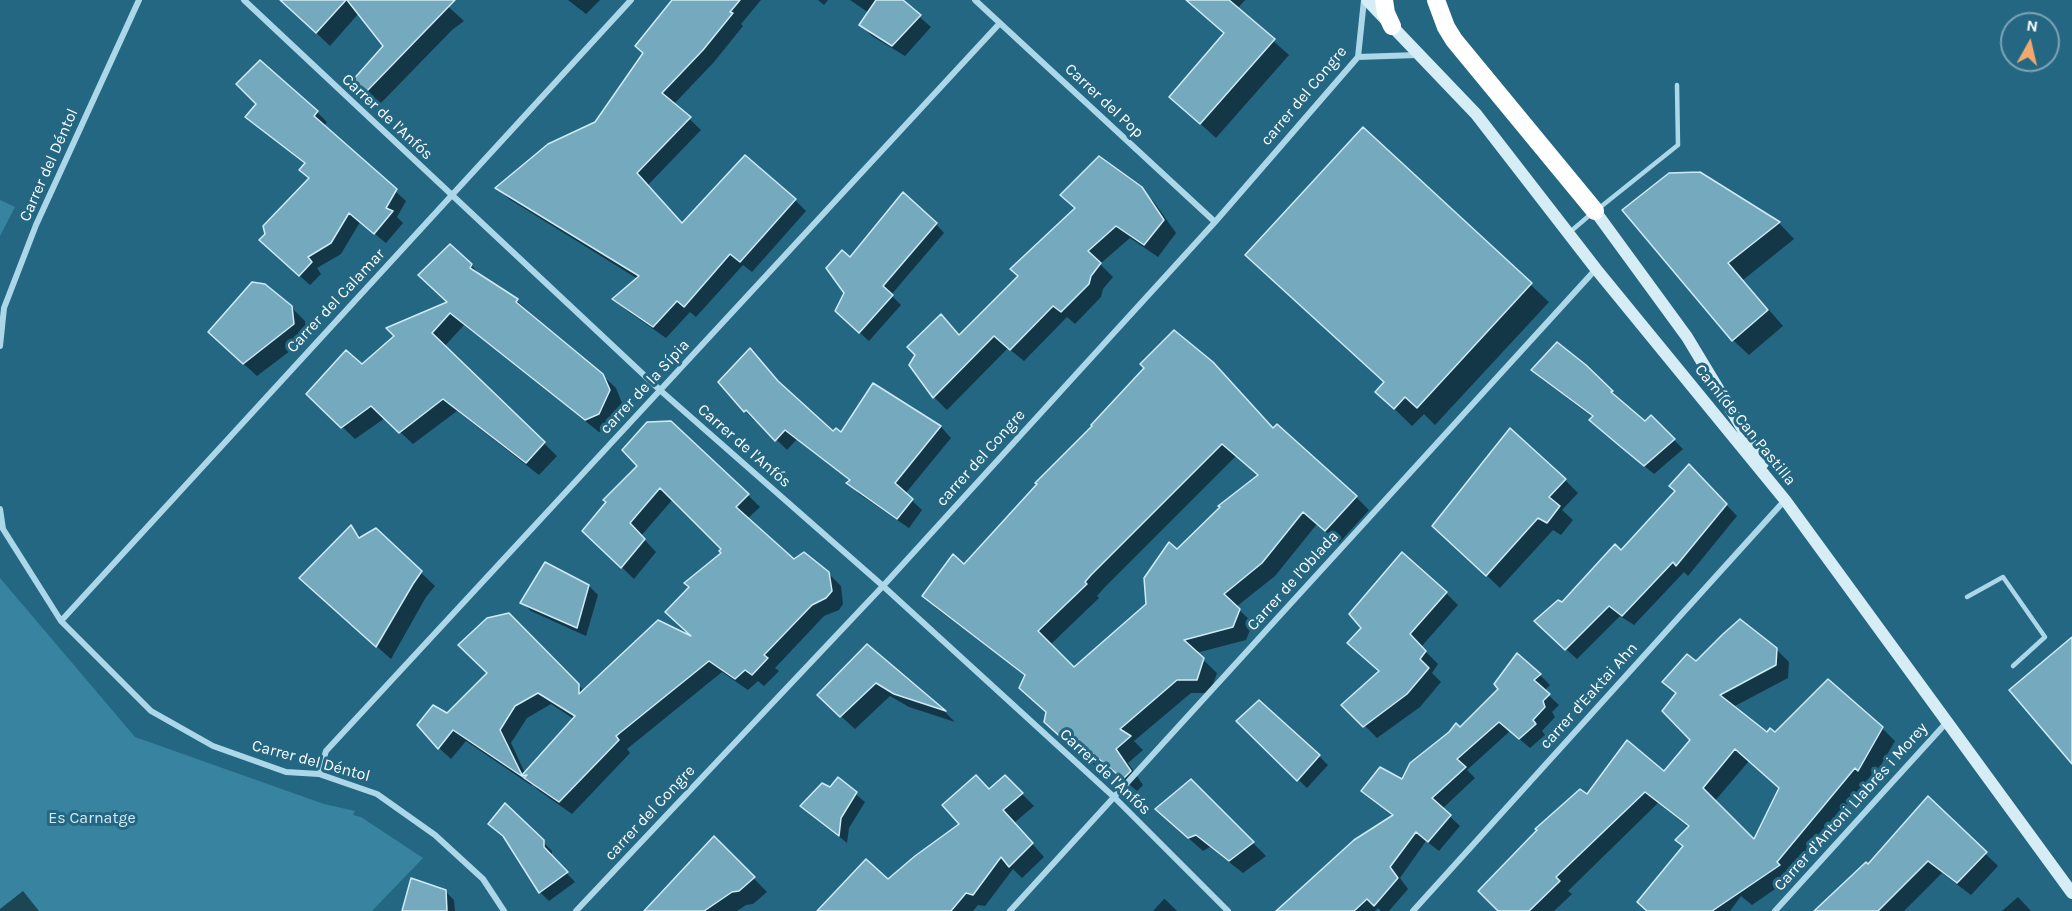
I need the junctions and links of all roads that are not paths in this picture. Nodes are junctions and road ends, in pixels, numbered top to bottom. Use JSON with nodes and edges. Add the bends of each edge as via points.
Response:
{"nodes":[{"id":1,"x":139,"y":0,"type":"edge"},
{"id":2,"x":244,"y":0,"type":"edge"},
{"id":3,"x":631,"y":0,"type":"edge"},
{"id":4,"x":975,"y":0,"type":"edge"},
{"id":5,"x":1365,"y":0,"type":"edge"},
{"id":6,"x":1384,"y":0,"type":"edge"},
{"id":7,"x":1436,"y":0,"type":"edge"},
{"id":8,"x":1000,"y":23,"type":"junction"},
{"id":9,"x":1392,"y":26,"type":"junction"},
{"id":10,"x":1419,"y":55,"type":"junction"},
{"id":11,"x":1358,"y":57,"type":"junction"},
{"id":12,"x":1677,"y":85,"type":"dead end"},
{"id":13,"x":451,"y":195,"type":"junction"},
{"id":14,"x":1595,"y":211,"type":"junction"},
{"id":15,"x":1215,"y":222,"type":"junction"},
{"id":16,"x":1568,"y":233,"type":"junction"},
{"id":17,"x":1596,"y":269,"type":"junction"},
{"id":18,"x":0,"y":346,"type":"edge"},
{"id":19,"x":661,"y":390,"type":"junction"},
{"id":20,"x":1785,"y":500,"type":"junction"},
{"id":21,"x":0,"y":508,"type":"edge"},
{"id":22,"x":883,"y":586,"type":"junction"},
{"id":23,"x":1966,"y":597,"type":"dead end"},
{"id":24,"x":61,"y":621,"type":"junction"},
{"id":25,"x":2013,"y":666,"type":"dead end"},
{"id":26,"x":1947,"y":722,"type":"junction"},
{"id":27,"x":319,"y":774,"type":"junction"},
{"id":28,"x":1114,"y":797,"type":"junction"},
{"id":29,"x":2072,"y":893,"type":"edge"},
{"id":30,"x":504,"y":911,"type":"edge"},
{"id":31,"x":576,"y":911,"type":"edge"},
{"id":32,"x":1010,"y":911,"type":"edge"},
{"id":33,"x":1228,"y":911,"type":"edge"},
{"id":34,"x":1413,"y":911,"type":"edge"},
{"id":35,"x":1775,"y":911,"type":"edge"}],
"edges":[{"from":1,"to":18,"type":"street","name":"Carrer del Déntol","via":[[36,225],[4,308]]},
{"from":2,"to":13,"type":"street","name":"Carrer de l'Anfós"},
{"from":3,"to":13,"type":"street","name":"Carrer del Calamar"},
{"from":4,"to":8,"type":"street","name":"Carrer del Pop"},
{"from":5,"to":9,"type":"street","name":"Camí de Can Pastilla"},
{"from":5,"to":11,"type":"street","name":"carrer del Congre"},
{"from":6,"to":9,"type":"highway"},
{"from":7,"to":14,"type":"highway","via":[[1454,40]]},
{"from":8,"to":15,"type":"street","name":"Carrer del Pop"},
{"from":8,"to":19,"type":"street","name":"carrer de la Sípia"},
{"from":9,"to":10,"type":"street","name":"Camí de Can Pastilla"},
{"from":10,"to":11,"type":"street"},
{"from":10,"to":16,"type":"street","name":"Camí de Can Pastilla","via":[[1476,114]]},
{"from":11,"to":15,"type":"street","name":"carrer del Congre"},
{"from":12,"to":14,"type":"lane","via":[[1678,145]]},
{"from":13,"to":19,"type":"street","name":"Carrer de l'Anfós"},
{"from":13,"to":24,"type":"street","name":"Carrer del Calamar"},
{"from":14,"to":16,"type":"lane"},
{"from":14,"to":20,"type":"street","via":[[1687,337]]},
{"from":15,"to":22,"type":"street","name":"carrer del Congre"},
{"from":16,"to":17,"type":"street","name":"Camí de Can Pastilla"},
{"from":17,"to":20,"type":"street","name":"Camí de Can Pastilla"},
{"from":17,"to":28,"type":"street","name":"Carrer de l'Oblada"},
{"from":19,"to":22,"type":"street","name":"Carrer de l'Anfós"},
{"from":19,"to":27,"type":"street","name":"carrer de la Sípia","via":[[326,751]]},
{"from":20,"to":26,"type":"street","name":"Camí de Can Pastilla"},
{"from":20,"to":34,"type":"street","name":"carrer d'Eaktai Ahn"},
{"from":21,"to":24,"type":"street","name":"Carrer del Déntol","via":[[3,529]]},
{"from":22,"to":28,"type":"street","name":"Carrer de l'Anfós"},
{"from":22,"to":31,"type":"street","name":"carrer del Congre"},
{"from":23,"to":25,"type":"lane","via":[[2003,577],[2045,637]]},
{"from":24,"to":27,"type":"street","name":"Carrer del Déntol","via":[[151,711],[213,746],[286,772]]},
{"from":26,"to":29,"type":"street","name":"Camí de Can Pastilla"},
{"from":26,"to":35,"type":"street","name":"Carrer d'Antoni Llabrés i Morey"},
{"from":27,"to":30,"type":"street","name":"Carrer del Déntol","via":[[377,794],[435,835],[483,879]]},
{"from":28,"to":32,"type":"street","name":"Carrer de l'Oblada"},
{"from":28,"to":33,"type":"street","name":"Carrer de l'Anfós"}]}
